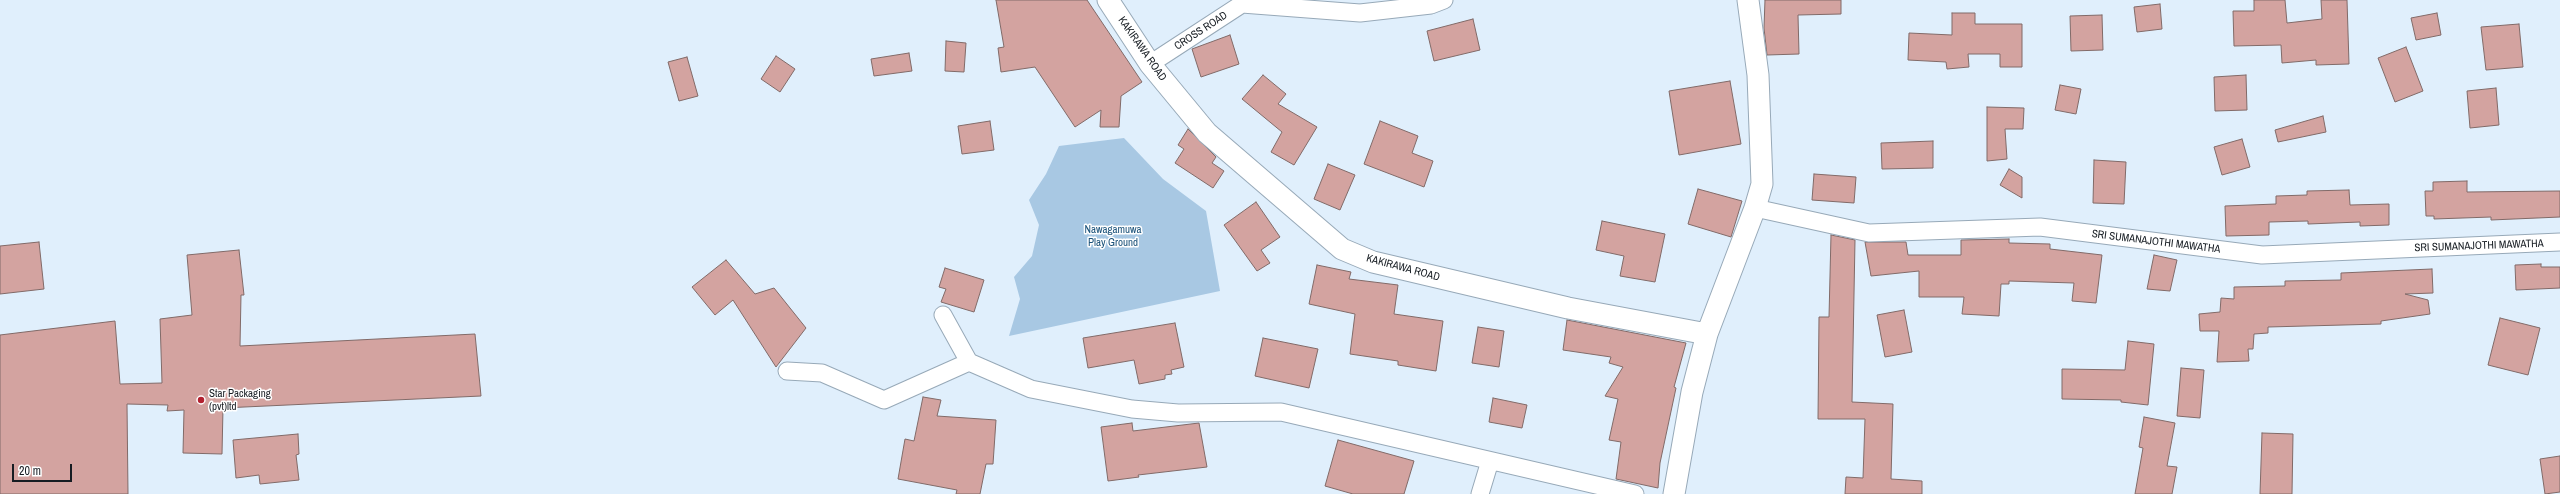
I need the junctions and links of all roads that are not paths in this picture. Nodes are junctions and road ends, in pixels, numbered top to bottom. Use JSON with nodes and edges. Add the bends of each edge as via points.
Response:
{"nodes":[{"id":1,"x":1108,"y":0,"type":"edge"},
{"id":2,"x":1748,"y":0,"type":"edge"},
{"id":3,"x":1435,"y":2,"type":"edge"},
{"id":4,"x":1150,"y":64,"type":"junction"},
{"id":5,"x":1755,"y":208,"type":"junction"},
{"id":6,"x":2560,"y":242,"type":"edge"},
{"id":7,"x":943,"y":314,"type":"dead end"},
{"id":8,"x":1707,"y":334,"type":"junction"},
{"id":9,"x":969,"y":362,"type":"junction"},
{"id":10,"x":787,"y":371,"type":"dead end"},
{"id":11,"x":1490,"y":460,"type":"junction"},
{"id":12,"x":1480,"y":494,"type":"edge"},
{"id":13,"x":1635,"y":494,"type":"edge"},
{"id":14,"x":1674,"y":494,"type":"edge"}],
"edges":[{"from":1,"to":4,"type":"street","name":"KAKIRAWA ROAD"},
{"from":2,"to":5,"type":"street","via":[[1758,75],[1762,145],[1762,184]]},
{"from":3,"to":4,"type":"street","name":"CROSS ROAD","via":[[1360,13],[1242,4]]},
{"from":4,"to":8,"type":"street","name":"KAKIRAWA ROAD","via":[[1207,132],[1342,249],[1380,264],[1568,308]]},
{"from":5,"to":6,"type":"street","name":"SRI SUMANAJOTHI MAWATHA","via":[[1869,233],[2040,227],[2262,255]]},
{"from":5,"to":8,"type":"street"},
{"from":7,"to":9,"type":"street"},
{"from":8,"to":14,"type":"street","via":[[1692,392]]},
{"from":9,"to":10,"type":"street","via":[[884,400],[822,373]]},
{"from":9,"to":11,"type":"street","via":[[1031,389],[1132,409],[1178,412],[1281,412]]},
{"from":11,"to":12,"type":"street"},
{"from":11,"to":13,"type":"street"}]}
